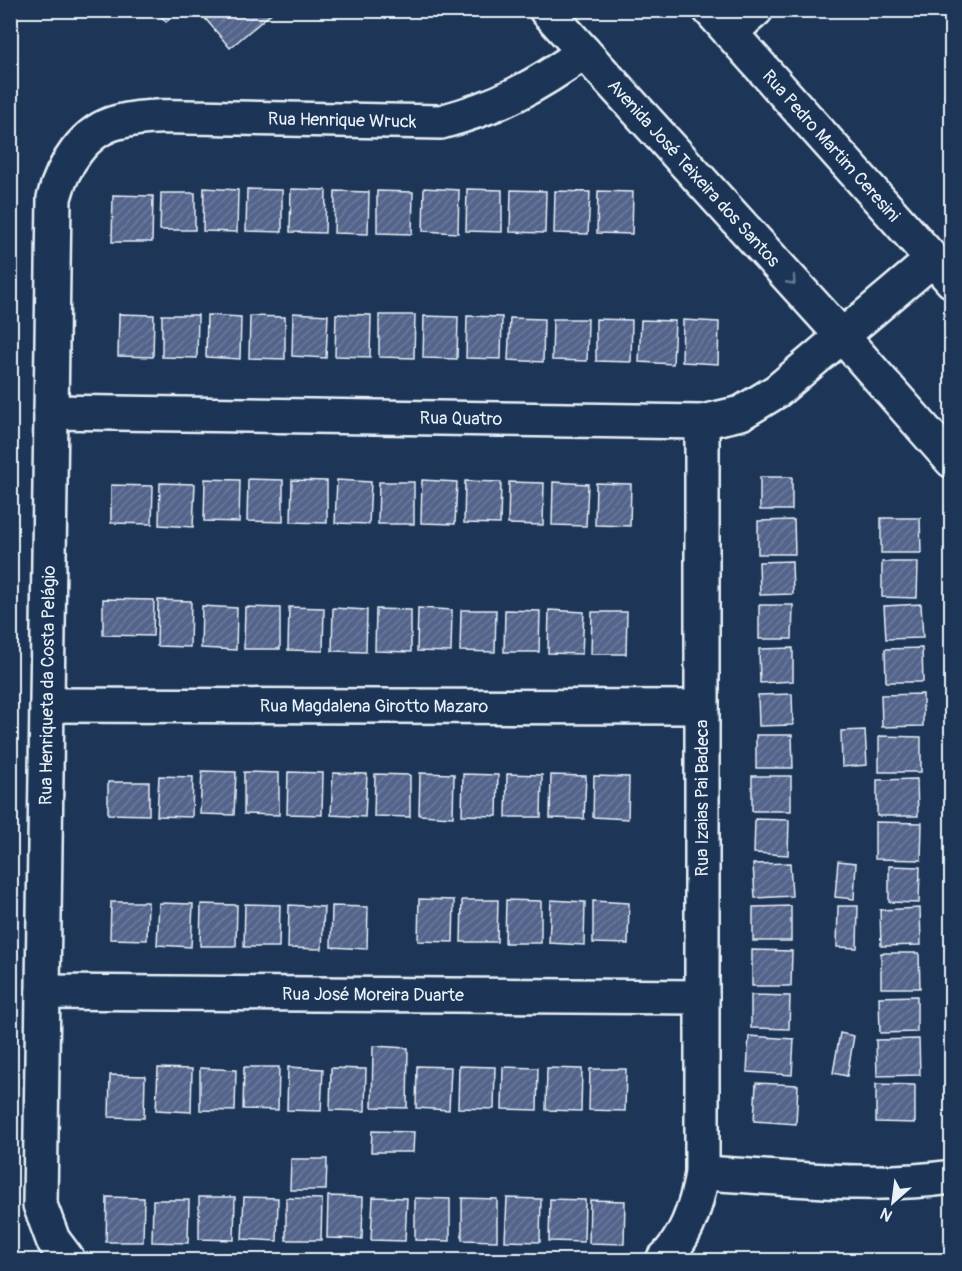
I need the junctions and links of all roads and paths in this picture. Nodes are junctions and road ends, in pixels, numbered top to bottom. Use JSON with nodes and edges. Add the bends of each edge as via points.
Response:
{"nodes":[{"id":1,"x":546,"y":10,"type":"edge"},
{"id":2,"x":756,"y":10,"type":"edge"},
{"id":3,"x":720,"y":22,"type":"edge"},
{"id":4,"x":584,"y":52,"type":"junction"},
{"id":5,"x":88,"y":140,"type":"joint"},
{"id":6,"x":942,"y":271,"type":"edge"},
{"id":7,"x":842,"y":336,"type":"junction"},
{"id":8,"x":51,"y":412,"type":"junction"},
{"id":9,"x":702,"y":422,"type":"junction"},
{"id":10,"x":951,"y":461,"type":"edge"},
{"id":11,"x":47,"y":705,"type":"junction"},
{"id":12,"x":702,"y":707,"type":"junction"},
{"id":13,"x":43,"y":992,"type":"junction"},
{"id":14,"x":702,"y":997,"type":"junction"},
{"id":15,"x":702,"y":1173,"type":"junction"},
{"id":16,"x":951,"y":1177,"type":"edge"},
{"id":17,"x":60,"y":1250,"type":"edge"},
{"id":18,"x":679,"y":1253,"type":"edge"}],
"edges":[{"from":1,"to":4,"type":"street","name":"Avenida José Teixeira dos Santos"},
{"from":2,"to":3,"type":"street"},
{"from":3,"to":6,"type":"street","name":"Rua Pedro Martim Ceresini"},
{"from":4,"to":5,"type":"street","name":"Rua Henrique Wruck","via":[[520,95],[441,122],[164,118],[117,122]]},
{"from":4,"to":7,"type":"street","name":"Avenida José Teixeira dos Santos","one_way":true},
{"from":5,"to":8,"type":"street","name":"Rua Henriqueta da Costa Pelágio","via":[[66,166],[54,198]]},
{"from":6,"to":7,"type":"street","name":"Rua Quatro"},
{"from":7,"to":9,"type":"street","name":"Rua Quatro","via":[[760,403],[741,413]]},
{"from":7,"to":10,"type":"street","name":"Avenida José Teixeira dos Santos"},
{"from":8,"to":9,"type":"street","name":"Rua Quatro"},
{"from":8,"to":11,"type":"street","name":"Rua Henriqueta da Costa Pelágio"},
{"from":9,"to":12,"type":"street","name":"Rua Izaias Pai Badeca"},
{"from":11,"to":12,"type":"street","name":"Rua Magdalena Girotto Mazaro"},
{"from":11,"to":13,"type":"street","name":"Rua Henriqueta da Costa Pelágio"},
{"from":12,"to":14,"type":"street","name":"Rua Izaias Pai Badeca"},
{"from":13,"to":14,"type":"street","name":"Rua José Moreira Duarte"},
{"from":13,"to":17,"type":"street","name":"Rua Henriqueta da Costa Pelágio","via":[[40,1205]]},
{"from":14,"to":15,"type":"street","name":"Rua Izaias Pai Badeca"},
{"from":15,"to":16,"type":"street","via":[[879,1182]]},
{"from":15,"to":18,"type":"street","name":"Rua Izaias Pai Badeca"}]}
